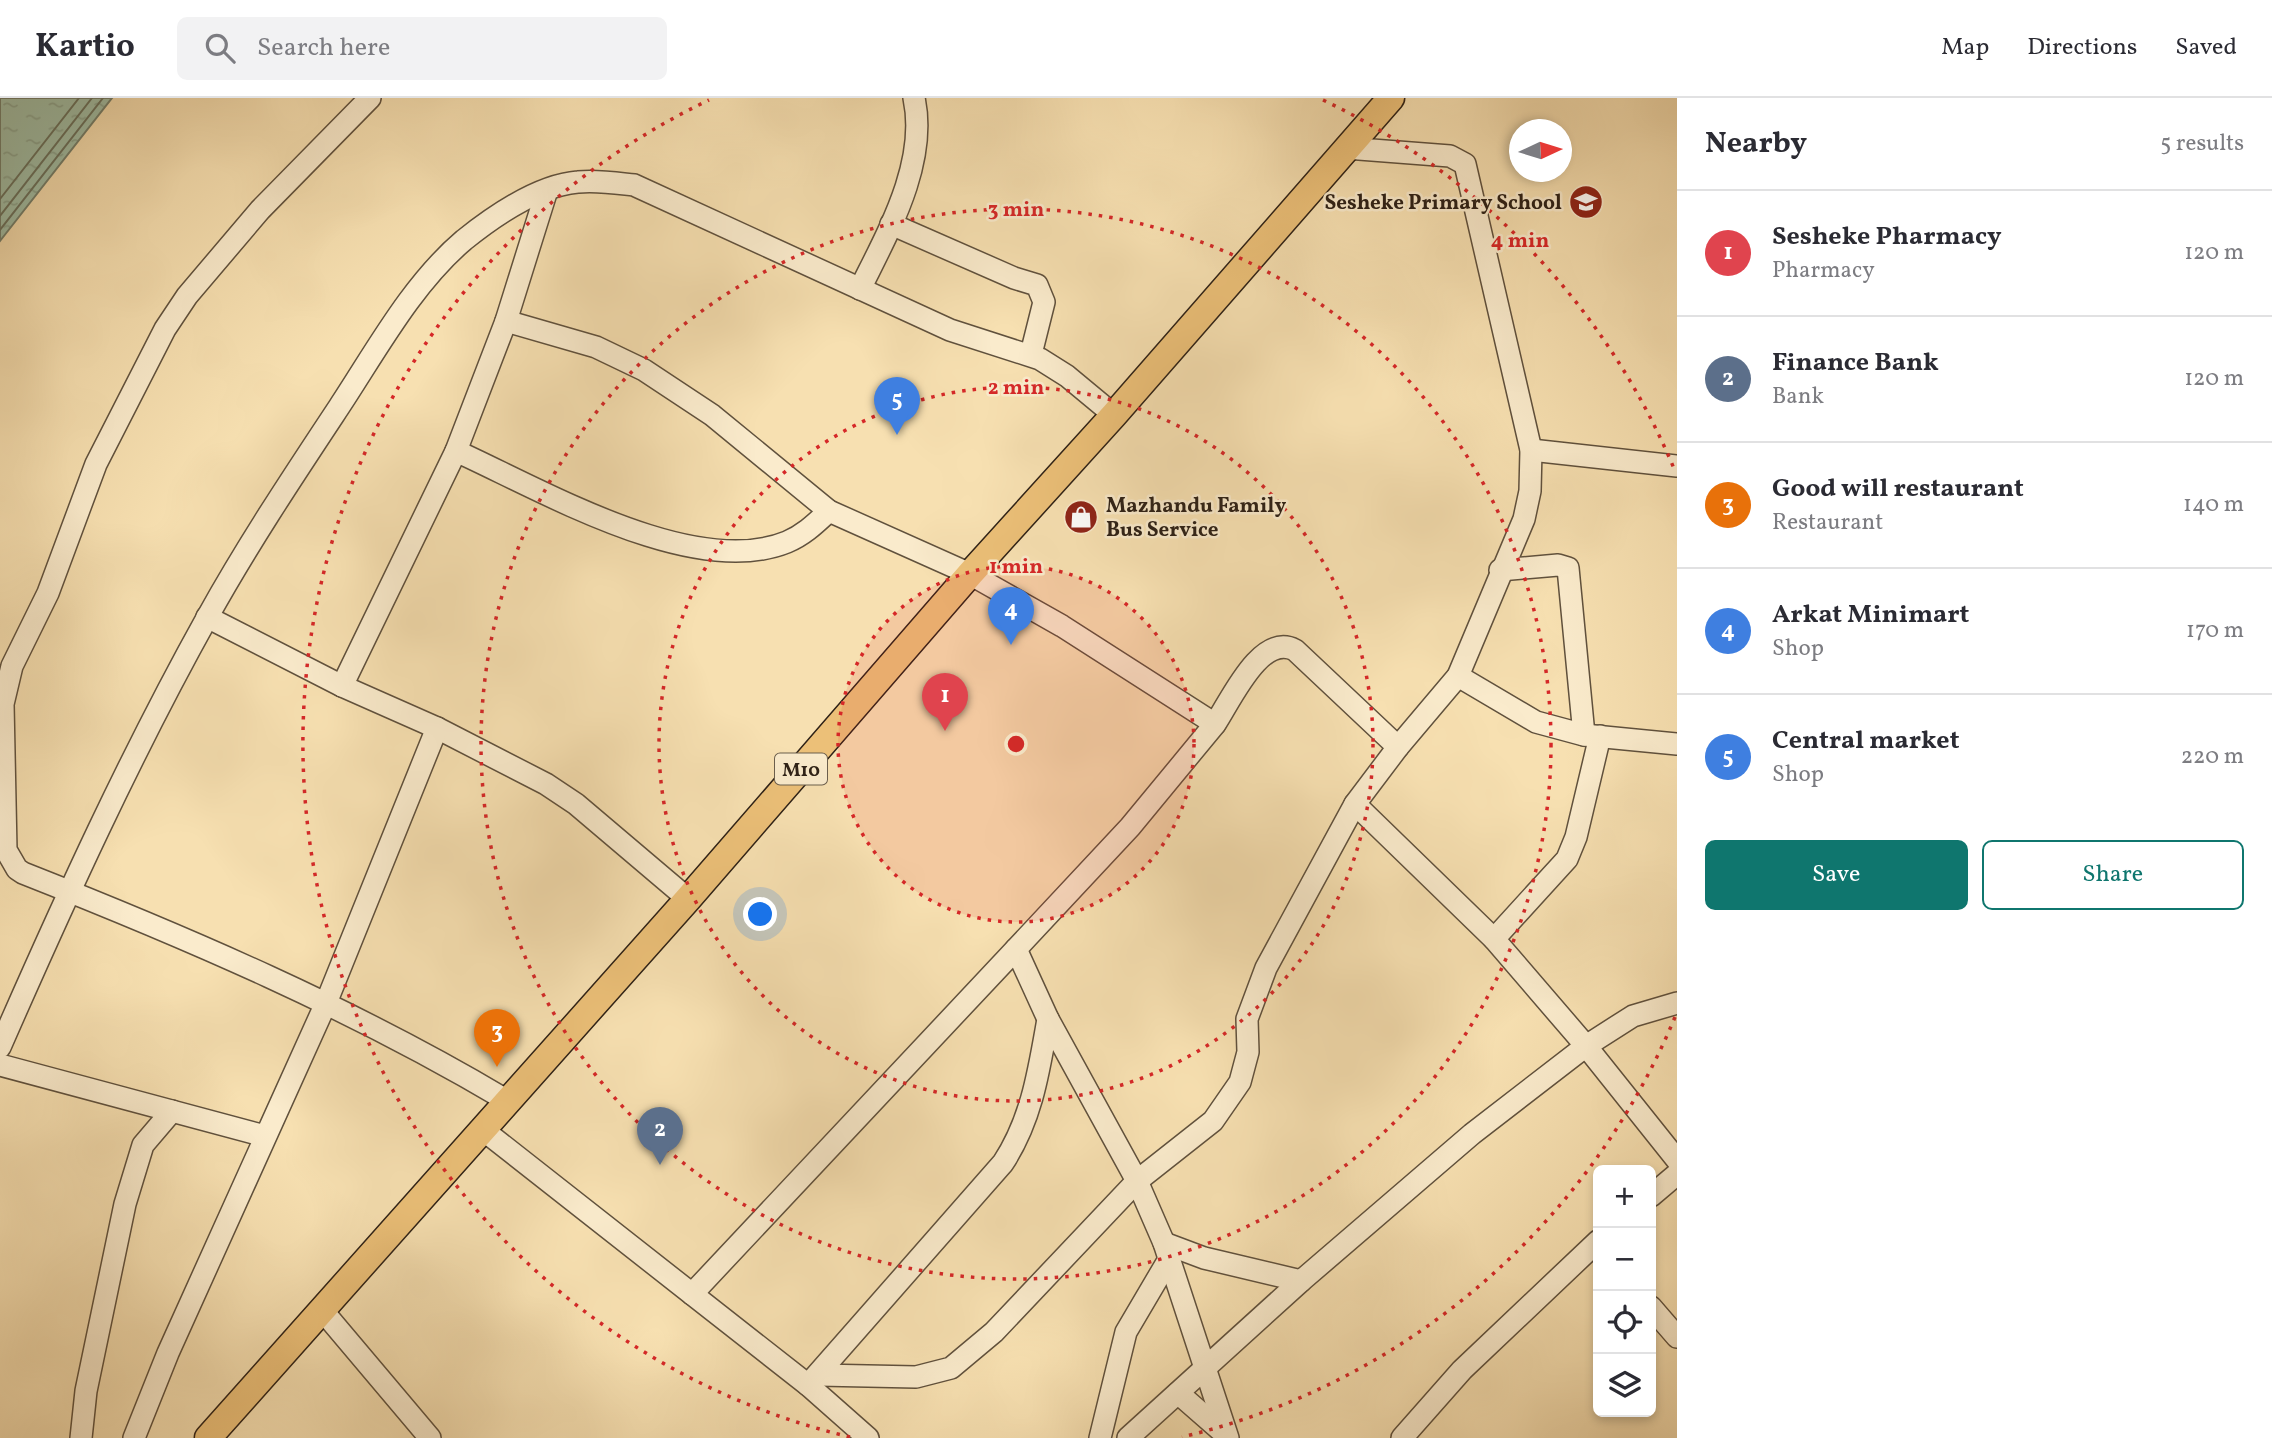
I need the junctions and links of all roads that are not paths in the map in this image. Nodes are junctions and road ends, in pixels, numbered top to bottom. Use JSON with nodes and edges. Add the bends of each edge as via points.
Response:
{"nodes":[{"id":1,"x":369,"y":98,"type":"edge"},
{"id":2,"x":914,"y":98,"type":"edge"},
{"id":3,"x":1391,"y":98,"type":"edge"},
{"id":4,"x":1346,"y":148,"type":"junction"},
{"id":5,"x":547,"y":190,"type":"junction"},
{"id":6,"x":891,"y":225,"type":"junction"},
{"id":7,"x":860,"y":289,"type":"junction"},
{"id":8,"x":506,"y":321,"type":"junction"},
{"id":9,"x":1031,"y":354,"type":"junction"},
{"id":10,"x":1114,"y":415,"type":"junction"},
{"id":11,"x":1531,"y":450,"type":"junction"},
{"id":12,"x":456,"y":451,"type":"junction"},
{"id":13,"x":1677,"y":466,"type":"edge"},
{"id":14,"x":830,"y":511,"type":"junction"},
{"id":15,"x":1500,"y":570,"type":"junction"},
{"id":16,"x":970,"y":574,"type":"junction"},
{"id":17,"x":207,"y":617,"type":"junction"},
{"id":18,"x":1458,"y":676,"type":"junction"},
{"id":19,"x":342,"y":686,"type":"junction"},
{"id":20,"x":1215,"y":724,"type":"junction"},
{"id":21,"x":437,"y":728,"type":"junction"},
{"id":22,"x":1592,"y":736,"type":"junction"},
{"id":23,"x":1677,"y":744,"type":"edge"},
{"id":24,"x":1398,"y":747,"type":"junction"},
{"id":25,"x":1355,"y":804,"type":"junction"},
{"id":26,"x":69,"y":891,"type":"junction"},
{"id":27,"x":688,"y":899,"type":"junction"},
{"id":28,"x":1494,"y":939,"type":"junction"},
{"id":29,"x":1016,"y":949,"type":"junction"},
{"id":30,"x":326,"y":1003,"type":"junction"},
{"id":31,"x":1677,"y":1003,"type":"edge"},
{"id":32,"x":1048,"y":1019,"type":"junction"},
{"id":33,"x":1586,"y":1046,"type":"junction"},
{"id":34,"x":0,"y":1047,"type":"edge"},
{"id":35,"x":0,"y":1065,"type":"edge"},
{"id":36,"x":506,"y":1101,"type":"junction"},
{"id":37,"x":172,"y":1111,"type":"junction"},
{"id":38,"x":482,"y":1129,"type":"junction"},
{"id":39,"x":265,"y":1136,"type":"junction"},
{"id":40,"x":1677,"y":1160,"type":"edge"},
{"id":41,"x":1677,"y":1174,"type":"edge"},
{"id":42,"x":1137,"y":1181,"type":"junction"},
{"id":43,"x":1656,"y":1192,"type":"edge"},
{"id":44,"x":1593,"y":1248,"type":"edge"},
{"id":45,"x":1166,"y":1251,"type":"junction"},
{"id":46,"x":1301,"y":1281,"type":"junction"},
{"id":47,"x":692,"y":1294,"type":"junction"},
{"id":48,"x":322,"y":1310,"type":"junction"},
{"id":49,"x":1656,"y":1313,"type":"edge"},
{"id":50,"x":1677,"y":1337,"type":"edge"},
{"id":51,"x":1207,"y":1369,"type":"junction"},
{"id":52,"x":813,"y":1380,"type":"junction"},
{"id":53,"x":1178,"y":1392,"type":"junction"},
{"id":54,"x":1228,"y":1437,"type":"edge"},
{"id":55,"x":81,"y":1438,"type":"edge"},
{"id":56,"x":134,"y":1438,"type":"edge"},
{"id":57,"x":208,"y":1438,"type":"edge"},
{"id":58,"x":430,"y":1438,"type":"edge"},
{"id":59,"x":868,"y":1438,"type":"edge"},
{"id":60,"x":1100,"y":1438,"type":"edge"},
{"id":61,"x":1128,"y":1438,"type":"edge"},
{"id":62,"x":1402,"y":1438,"type":"edge"}],
"edges":[{"from":1,"to":26,"type":"street","via":[[260,210],[164,329],[96,464],[48,593],[12,666],[3,704],[6,850],[23,873]]},
{"from":2,"to":6,"type":"street","via":[[918,118],[913,159]]},
{"from":3,"to":4,"type":"main road","number":"M10"},
{"from":4,"to":10,"type":"main road","number":"M10"},
{"from":4,"to":11,"type":"street","via":[[1436,154],[1465,164]]},
{"from":5,"to":7,"type":"street","via":[[576,182],[634,185]]},
{"from":5,"to":8,"type":"street"},
{"from":5,"to":17,"type":"street","via":[[503,212],[463,241],[420,288],[266,517]]},
{"from":6,"to":7,"type":"street"},
{"from":6,"to":9,"type":"street","via":[[1037,285],[1044,302]]},
{"from":7,"to":9,"type":"street","via":[[960,334]]},
{"from":8,"to":12,"type":"street"},
{"from":8,"to":14,"type":"street","via":[[596,347],[644,370],[712,415]]},
{"from":9,"to":10,"type":"street","via":[[1067,376]]},
{"from":10,"to":16,"type":"main road","number":"M10"},
{"from":11,"to":13,"type":"street"},
{"from":11,"to":15,"type":"street","via":[[1528,505]]},
{"from":12,"to":14,"type":"street","via":[[631,530],[699,550],[775,546],[808,531]]},
{"from":12,"to":19,"type":"street"},
{"from":14,"to":16,"type":"street"},
{"from":15,"to":18,"type":"street"},
{"from":15,"to":22,"type":"street","via":[[1568,568]]},
{"from":16,"to":20,"type":"street","via":[[1062,626]]},
{"from":16,"to":27,"type":"main road","number":"M10"},
{"from":17,"to":19,"type":"street"},
{"from":17,"to":26,"type":"street"},
{"from":18,"to":22,"type":"street","via":[[1536,722]]},
{"from":18,"to":24,"type":"street"},
{"from":19,"to":21,"type":"street"},
{"from":20,"to":24,"type":"street","via":[[1262,654],[1288,646]]},
{"from":20,"to":29,"type":"street","via":[[1130,827]]},
{"from":21,"to":27,"type":"street","via":[[547,783]]},
{"from":21,"to":30,"type":"street"},
{"from":22,"to":23,"type":"street"},
{"from":22,"to":28,"type":"street","via":[[1576,837],[1567,859]]},
{"from":24,"to":25,"type":"street"},
{"from":25,"to":28,"type":"street"},
{"from":25,"to":42,"type":"street","via":[[1266,968],[1247,1019],[1246,1064],[1229,1102],[1202,1132]]},
{"from":26,"to":30,"type":"street"},
{"from":26,"to":34,"type":"street"},
{"from":27,"to":36,"type":"main road","number":"M10"},
{"from":28,"to":33,"type":"street"},
{"from":29,"to":32,"type":"street"},
{"from":29,"to":47,"type":"street"},
{"from":30,"to":36,"type":"street"},
{"from":30,"to":39,"type":"street"},
{"from":31,"to":33,"type":"street","via":[[1633,1016]]},
{"from":32,"to":42,"type":"street"},
{"from":32,"to":52,"type":"street","via":[[1035,1092],[1008,1156]]},
{"from":33,"to":40,"type":"street"},
{"from":33,"to":46,"type":"street","via":[[1472,1134]]},
{"from":35,"to":37,"type":"street"},
{"from":36,"to":38,"type":"main road","number":"M10"},
{"from":37,"to":39,"type":"street"},
{"from":37,"to":55,"type":"street","via":[[143,1145],[125,1204],[86,1391]]},
{"from":38,"to":47,"type":"street"},
{"from":38,"to":48,"type":"main road","number":"M10"},
{"from":39,"to":56,"type":"street"},
{"from":41,"to":43,"type":"street"},
{"from":42,"to":45,"type":"street"},
{"from":42,"to":52,"type":"street","via":[[994,1332],[951,1368],[916,1377]]},
{"from":44,"to":62,"type":"street","via":[[1462,1370]]},
{"from":45,"to":46,"type":"street"},
{"from":45,"to":51,"type":"street"},
{"from":45,"to":60,"type":"street","via":[[1126,1332]]},
{"from":46,"to":51,"type":"street"},
{"from":47,"to":52,"type":"street"},
{"from":48,"to":57,"type":"main road","number":"M10"},
{"from":48,"to":58,"type":"street"},
{"from":49,"to":50,"type":"street"},
{"from":51,"to":53,"type":"street"},
{"from":51,"to":54,"type":"street"},
{"from":52,"to":59,"type":"street"},
{"from":53,"to":54,"type":"street"},
{"from":53,"to":61,"type":"street"}]}
